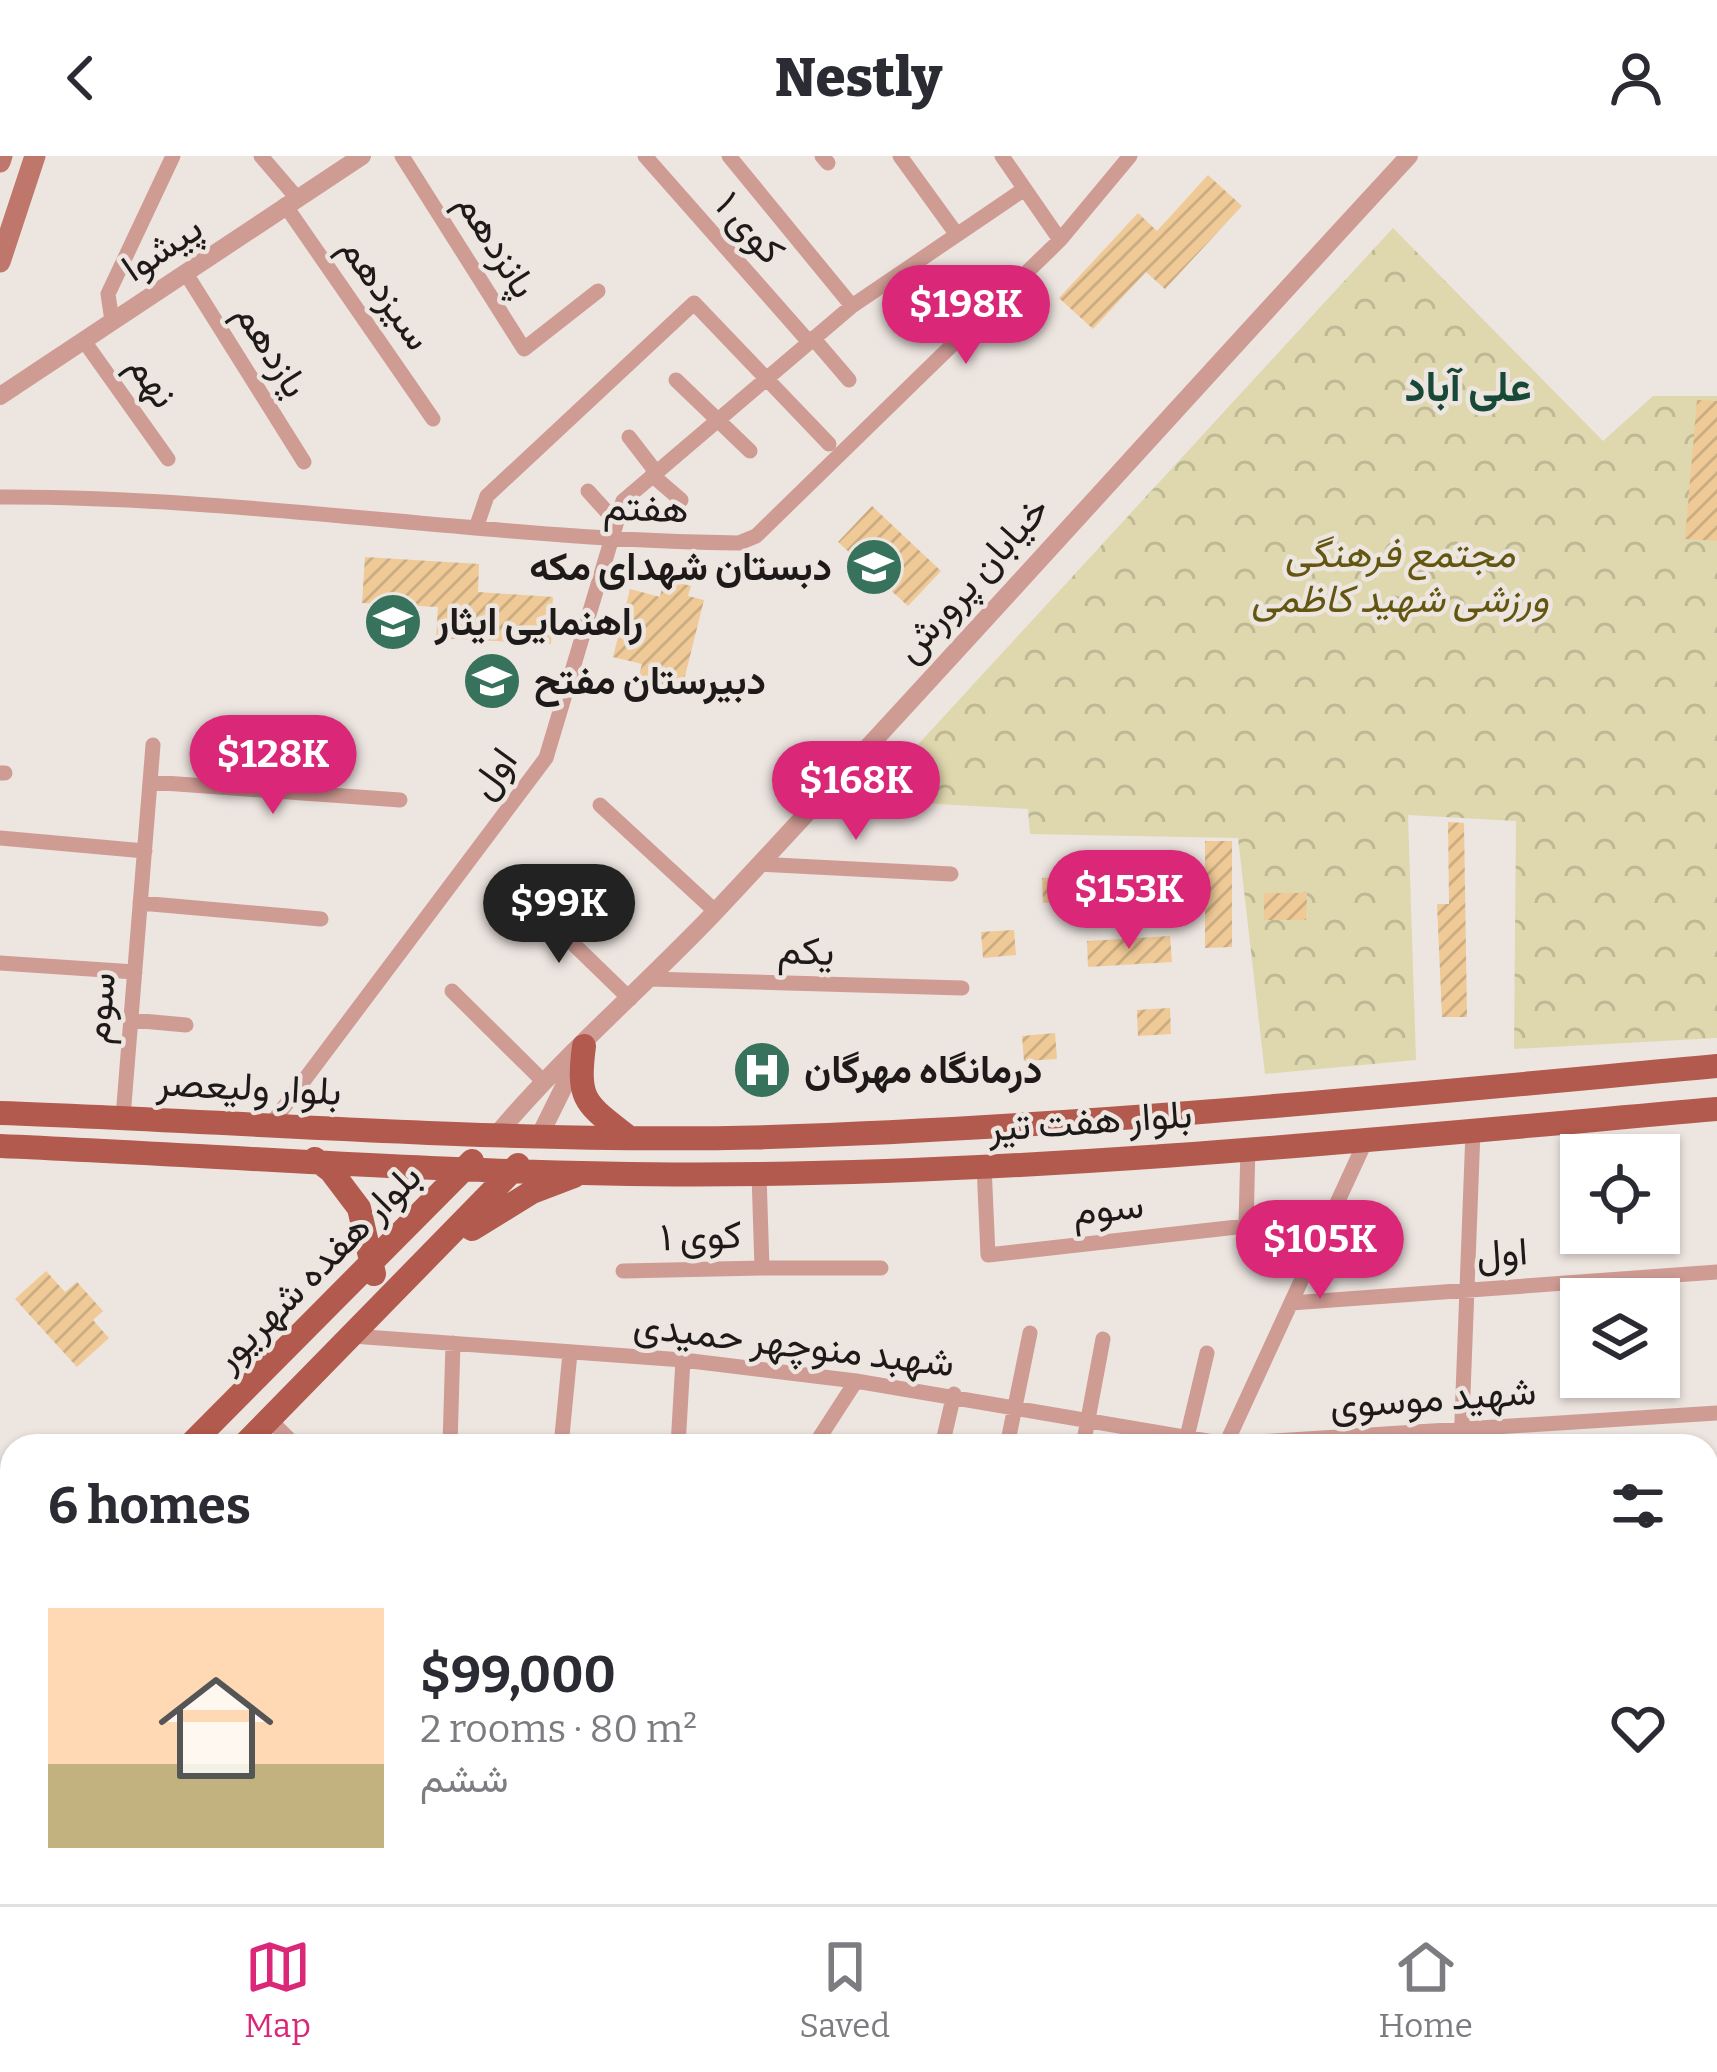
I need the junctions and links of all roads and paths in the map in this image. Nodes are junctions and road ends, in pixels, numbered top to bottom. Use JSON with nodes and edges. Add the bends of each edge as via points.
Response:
{"nodes":[{"id":1,"x":34,"y":156,"type":"edge"},
{"id":2,"x":173,"y":156,"type":"edge"},
{"id":3,"x":261,"y":156,"type":"edge"},
{"id":4,"x":362,"y":156,"type":"edge"},
{"id":5,"x":402,"y":156,"type":"edge"},
{"id":6,"x":645,"y":156,"type":"edge"},
{"id":7,"x":728,"y":156,"type":"edge"},
{"id":8,"x":900,"y":156,"type":"edge"},
{"id":9,"x":1002,"y":156,"type":"edge"},
{"id":10,"x":1130,"y":156,"type":"edge"},
{"id":11,"x":1409,"y":156,"type":"edge"},
{"id":12,"x":1023,"y":190,"type":"junction"},
{"id":13,"x":291,"y":201,"type":"junction"},
{"id":14,"x":955,"y":232,"type":"junction"},
{"id":15,"x":1060,"y":240,"type":"junction"},
{"id":16,"x":0,"y":262,"type":"edge"},
{"id":17,"x":185,"y":272,"type":"junction"},
{"id":18,"x":598,"y":291,"type":"dead end"},
{"id":19,"x":852,"y":306,"type":"junction"},
{"id":20,"x":112,"y":321,"type":"junction"},
{"id":21,"x":84,"y":340,"type":"junction"},
{"id":22,"x":811,"y":340,"type":"junction"},
{"id":23,"x":676,"y":380,"type":"dead end"},
{"id":24,"x":764,"y":380,"type":"junction"},
{"id":25,"x":849,"y":380,"type":"dead end"},
{"id":26,"x":0,"y":396,"type":"edge"},
{"id":27,"x":433,"y":419,"type":"dead end"},
{"id":28,"x":716,"y":421,"type":"junction"},
{"id":29,"x":629,"y":437,"type":"dead end"},
{"id":30,"x":829,"y":445,"type":"dead end"},
{"id":31,"x":750,"y":452,"type":"dead end"},
{"id":32,"x":168,"y":459,"type":"dead end"},
{"id":33,"x":304,"y":462,"type":"dead end"},
{"id":34,"x":654,"y":473,"type":"junction"},
{"id":35,"x":588,"y":491,"type":"dead end"},
{"id":36,"x":0,"y":497,"type":"edge"},
{"id":37,"x":681,"y":500,"type":"dead end"},
{"id":38,"x":616,"y":521,"type":"junction"},
{"id":39,"x":476,"y":528,"type":"junction"},
{"id":40,"x":610,"y":542,"type":"junction"},
{"id":41,"x":153,"y":745,"type":"dead end"},
{"id":42,"x":150,"y":782,"type":"junction"},
{"id":43,"x":400,"y":800,"type":"dead end"},
{"id":44,"x":600,"y":805,"type":"dead end"},
{"id":45,"x":0,"y":838,"type":"edge"},
{"id":46,"x":145,"y":850,"type":"junction"},
{"id":47,"x":758,"y":864,"type":"junction"},
{"id":48,"x":951,"y":874,"type":"dead end"},
{"id":49,"x":524,"y":896,"type":"dead end"},
{"id":50,"x":140,"y":904,"type":"junction"},
{"id":51,"x":716,"y":911,"type":"junction"},
{"id":52,"x":321,"y":919,"type":"dead end"},
{"id":53,"x":0,"y":963,"type":"edge"},
{"id":54,"x":135,"y":972,"type":"junction"},
{"id":55,"x":650,"y":979,"type":"junction"},
{"id":56,"x":962,"y":988,"type":"dead end"},
{"id":57,"x":452,"y":992,"type":"dead end"},
{"id":58,"x":630,"y":999,"type":"junction"},
{"id":59,"x":131,"y":1020,"type":"junction"},
{"id":60,"x":186,"y":1025,"type":"dead end"},
{"id":61,"x":584,"y":1046,"type":"junction"},
{"id":62,"x":1717,"y":1066,"type":"edge"},
{"id":63,"x":542,"y":1080,"type":"junction"},
{"id":64,"x":1717,"y":1109,"type":"edge"},
{"id":65,"x":0,"y":1112,"type":"edge"},
{"id":66,"x":1171,"y":1114,"type":"junction"},
{"id":67,"x":123,"y":1117,"type":"junction"},
{"id":68,"x":272,"y":1123,"type":"junction"},
{"id":69,"x":1473,"y":1131,"type":"junction"},
{"id":70,"x":627,"y":1136,"type":"junction"},
{"id":71,"x":494,"y":1138,"type":"junction"},
{"id":72,"x":1367,"y":1138,"type":"junction"},
{"id":73,"x":538,"y":1139,"type":"junction"},
{"id":74,"x":0,"y":1146,"type":"edge"},
{"id":75,"x":1249,"y":1147,"type":"junction"},
{"id":76,"x":1174,"y":1151,"type":"junction"},
{"id":77,"x":315,"y":1160,"type":"junction"},
{"id":78,"x":984,"y":1165,"type":"junction"},
{"id":79,"x":467,"y":1167,"type":"junction"},
{"id":80,"x":514,"y":1171,"type":"junction"},
{"id":81,"x":587,"y":1171,"type":"junction"},
{"id":82,"x":759,"y":1174,"type":"junction"},
{"id":83,"x":440,"y":1250,"type":"junction"},
{"id":84,"x":762,"y":1268,"type":"junction"},
{"id":85,"x":881,"y":1268,"type":"dead end"},
{"id":86,"x":369,"y":1269,"type":"junction"},
{"id":87,"x":623,"y":1271,"type":"dead end"},
{"id":88,"x":1717,"y":1272,"type":"edge"},
{"id":89,"x":1467,"y":1289,"type":"junction"},
{"id":90,"x":395,"y":1293,"type":"junction"},
{"id":91,"x":1291,"y":1303,"type":"junction"},
{"id":92,"x":1030,"y":1333,"type":"dead end"},
{"id":93,"x":352,"y":1336,"type":"junction"},
{"id":94,"x":1103,"y":1339,"type":"dead end"},
{"id":95,"x":453,"y":1343,"type":"junction"},
{"id":96,"x":570,"y":1353,"type":"junction"},
{"id":97,"x":1207,"y":1353,"type":"dead end"},
{"id":98,"x":683,"y":1360,"type":"junction"},
{"id":99,"x":856,"y":1381,"type":"junction"},
{"id":100,"x":954,"y":1394,"type":"junction"},
{"id":101,"x":1015,"y":1404,"type":"junction"},
{"id":102,"x":1717,"y":1413,"type":"edge"},
{"id":103,"x":1089,"y":1417,"type":"junction"},
{"id":104,"x":269,"y":1419,"type":"junction"},
{"id":105,"x":201,"y":1434,"type":"edge"},
{"id":106,"x":255,"y":1434,"type":"edge"},
{"id":107,"x":284,"y":1434,"type":"edge"},
{"id":108,"x":450,"y":1434,"type":"edge"},
{"id":109,"x":562,"y":1434,"type":"edge"},
{"id":110,"x":679,"y":1434,"type":"edge"},
{"id":111,"x":822,"y":1434,"type":"edge"},
{"id":112,"x":945,"y":1434,"type":"edge"},
{"id":113,"x":1009,"y":1434,"type":"edge"},
{"id":114,"x":1085,"y":1434,"type":"edge"},
{"id":115,"x":1172,"y":1434,"type":"edge"},
{"id":116,"x":1188,"y":1434,"type":"edge"},
{"id":117,"x":1230,"y":1434,"type":"edge"},
{"id":118,"x":1461,"y":1434,"type":"edge"},
{"id":119,"x":1502,"y":1434,"type":"edge"}],
"edges":[{"from":1,"to":16,"type":"main road"},
{"from":2,"to":20,"type":"street","via":[[109,294]]},
{"from":3,"to":13,"type":"street","name":"سیزدهم"},
{"from":4,"to":13,"type":"street","name":"پیشوا"},
{"from":5,"to":18,"type":"street","name":"پانزدهم","via":[[524,349]]},
{"from":6,"to":22,"type":"street","name":"کوی ۱"},
{"from":7,"to":19,"type":"street"},
{"from":8,"to":14,"type":"street"},
{"from":9,"to":12,"type":"street"},
{"from":10,"to":15,"type":"street","name":"هفتم"},
{"from":11,"to":47,"type":"street","name":"خیابان پرورش"},
{"from":12,"to":14,"type":"street"},
{"from":12,"to":15,"type":"street"},
{"from":13,"to":17,"type":"street","name":"پیشوا"},
{"from":13,"to":27,"type":"street","name":"سیزدهم"},
{"from":14,"to":19,"type":"street"},
{"from":15,"to":40,"type":"street","name":"هفتم","via":[[756,536],[739,543]]},
{"from":17,"to":20,"type":"street","name":"پیشوا"},
{"from":17,"to":33,"type":"street","name":"یازدهم"},
{"from":19,"to":22,"type":"street"},
{"from":20,"to":21,"type":"street","name":"پیشوا"},
{"from":21,"to":26,"type":"street","name":"پیشوا"},
{"from":21,"to":32,"type":"street","name":"نهم"},
{"from":22,"to":24,"type":"street"},
{"from":22,"to":25,"type":"street","name":"کوی ۱"},
{"from":23,"to":28,"type":"street"},
{"from":24,"to":28,"type":"street"},
{"from":24,"to":30,"type":"street"},
{"from":24,"to":39,"type":"street","via":[[694,303],[487,496]]},
{"from":28,"to":31,"type":"street"},
{"from":28,"to":34,"type":"street"},
{"from":29,"to":34,"type":"street"},
{"from":34,"to":37,"type":"street"},
{"from":34,"to":38,"type":"street","via":[[622,500]]},
{"from":35,"to":38,"type":"street"},
{"from":36,"to":39,"type":"street","name":"هفتم","via":[[99,496]]},
{"from":38,"to":40,"type":"street","name":"اول"},
{"from":39,"to":40,"type":"street","name":"هفتم"},
{"from":40,"to":68,"type":"street","name":"اول","via":[[546,758]]},
{"from":41,"to":42,"type":"street","name":"سوم"},
{"from":42,"to":43,"type":"street"},
{"from":42,"to":46,"type":"street","name":"سوم"},
{"from":44,"to":51,"type":"street"},
{"from":45,"to":46,"type":"street"},
{"from":46,"to":50,"type":"street","name":"سوم"},
{"from":47,"to":48,"type":"street"},
{"from":47,"to":51,"type":"street","name":"خیابان پرورش"},
{"from":49,"to":58,"type":"street"},
{"from":50,"to":52,"type":"street"},
{"from":50,"to":54,"type":"street","name":"سوم"},
{"from":51,"to":55,"type":"street","name":"خیابان پرورش"},
{"from":53,"to":54,"type":"street"},
{"from":54,"to":59,"type":"street","name":"سوم"},
{"from":55,"to":56,"type":"street","name":"یکم"},
{"from":55,"to":58,"type":"street","name":"خیابان پرورش"},
{"from":57,"to":63,"type":"street"},
{"from":58,"to":61,"type":"street","name":"خیابان پرورش"},
{"from":59,"to":60,"type":"street"},
{"from":59,"to":67,"type":"street","name":"سوم"},
{"from":61,"to":63,"type":"street","name":"خیابان پرورش"},
{"from":61,"to":70,"type":"main road","via":[[579,1085],[586,1103]]},
{"from":61,"to":73,"type":"street","name":"خیابان پرورش"},
{"from":62,"to":66,"type":"main road","name":"بلوار هفت تیر"},
{"from":63,"to":71,"type":"street","name":"خیابان پرورش"},
{"from":64,"to":69,"type":"main road","name":"بلوار هفت تیر"},
{"from":65,"to":67,"type":"main road","name":"بلوار ولیعصر"},
{"from":66,"to":70,"type":"main road","name":"بلوار هفت تیر","via":[[766,1137]]},
{"from":66,"to":76,"type":"main road"},
{"from":67,"to":68,"type":"main road","name":"بلوار ولیعصر"},
{"from":68,"to":71,"type":"main road","name":"بلوار ولیعصر"},
{"from":69,"to":72,"type":"main road","name":"بلوار هفت تیر"},
{"from":69,"to":89,"type":"street"},
{"from":70,"to":73,"type":"main road","name":"بلوار هفت تیر"},
{"from":71,"to":73,"type":"main road","name":"بلوار هفت تیر"},
{"from":71,"to":79,"type":"main road","name":"بلوار هفده شهریور"},
{"from":72,"to":75,"type":"main road","name":"بلوار هفت تیر"},
{"from":72,"to":91,"type":"street"},
{"from":73,"to":80,"type":"main road","name":"بلوار هفده شهریور"},
{"from":74,"to":77,"type":"main road","name":"بلوار ولیعصر"},
{"from":75,"to":76,"type":"main road","name":"بلوار هفت تیر"},
{"from":75,"to":78,"type":"street","name":"سوم","via":[[1246,1226],[988,1255]]},
{"from":76,"to":78,"type":"main road","name":"بلوار هفت تیر"},
{"from":77,"to":79,"type":"main road","name":"بلوار ولیعصر"},
{"from":77,"to":86,"type":"main road","via":[[358,1208]]},
{"from":78,"to":82,"type":"main road","name":"بلوار هفت تیر"},
{"from":79,"to":80,"type":"main road","name":"بلوار هفت تیر"},
{"from":79,"to":86,"type":"main road","name":"بلوار هفده شهریور"},
{"from":80,"to":81,"type":"main road","name":"بلوار هفت تیر"},
{"from":80,"to":83,"type":"main road","name":"بلوار هفده شهریور"},
{"from":81,"to":82,"type":"main road","name":"بلوار هفت تیر"},
{"from":81,"to":83,"type":"main road","via":[[532,1192]]},
{"from":82,"to":84,"type":"street","name":"کوی ۱"},
{"from":83,"to":90,"type":"main road","name":"بلوار هفده شهریور"},
{"from":84,"to":85,"type":"street"},
{"from":84,"to":87,"type":"street","name":"کوی ۱"},
{"from":86,"to":90,"type":"main road"},
{"from":86,"to":105,"type":"main road","name":"بلوار هفده شهریور"},
{"from":88,"to":89,"type":"street","name":"اول"},
{"from":89,"to":91,"type":"street","name":"اول"},
{"from":89,"to":118,"type":"street"},
{"from":90,"to":93,"type":"main road","name":"بلوار هفده شهریور"},
{"from":91,"to":117,"type":"street"},
{"from":92,"to":101,"type":"street"},
{"from":93,"to":95,"type":"street","name":"شهبد منوچهر حمیدی"},
{"from":93,"to":104,"type":"main road","name":"بلوار هفده شهریور"},
{"from":94,"to":103,"type":"street"},
{"from":95,"to":96,"type":"street","name":"شهبد منوچهر حمیدی"},
{"from":95,"to":108,"type":"street"},
{"from":96,"to":98,"type":"street","name":"شهبد منوچهر حمیدی"},
{"from":96,"to":109,"type":"street"},
{"from":97,"to":116,"type":"street"},
{"from":98,"to":99,"type":"street","name":"شهبد منوچهر حمیدی"},
{"from":98,"to":110,"type":"street"},
{"from":99,"to":100,"type":"street","name":"شهبد منوچهر حمیدی"},
{"from":99,"to":111,"type":"street"},
{"from":100,"to":101,"type":"street","name":"شهبد منوچهر حمیدی"},
{"from":100,"to":112,"type":"street"},
{"from":101,"to":103,"type":"street","name":"شهبد منوچهر حمیدی"},
{"from":101,"to":113,"type":"street"},
{"from":102,"to":119,"type":"street","name":"شهید موسوی"},
{"from":103,"to":114,"type":"street"},
{"from":103,"to":115,"type":"street","name":"شهبد منوچهر حمیدی"},
{"from":104,"to":106,"type":"main road","name":"بلوار هفده شهریور"},
{"from":104,"to":107,"type":"street"}]}
